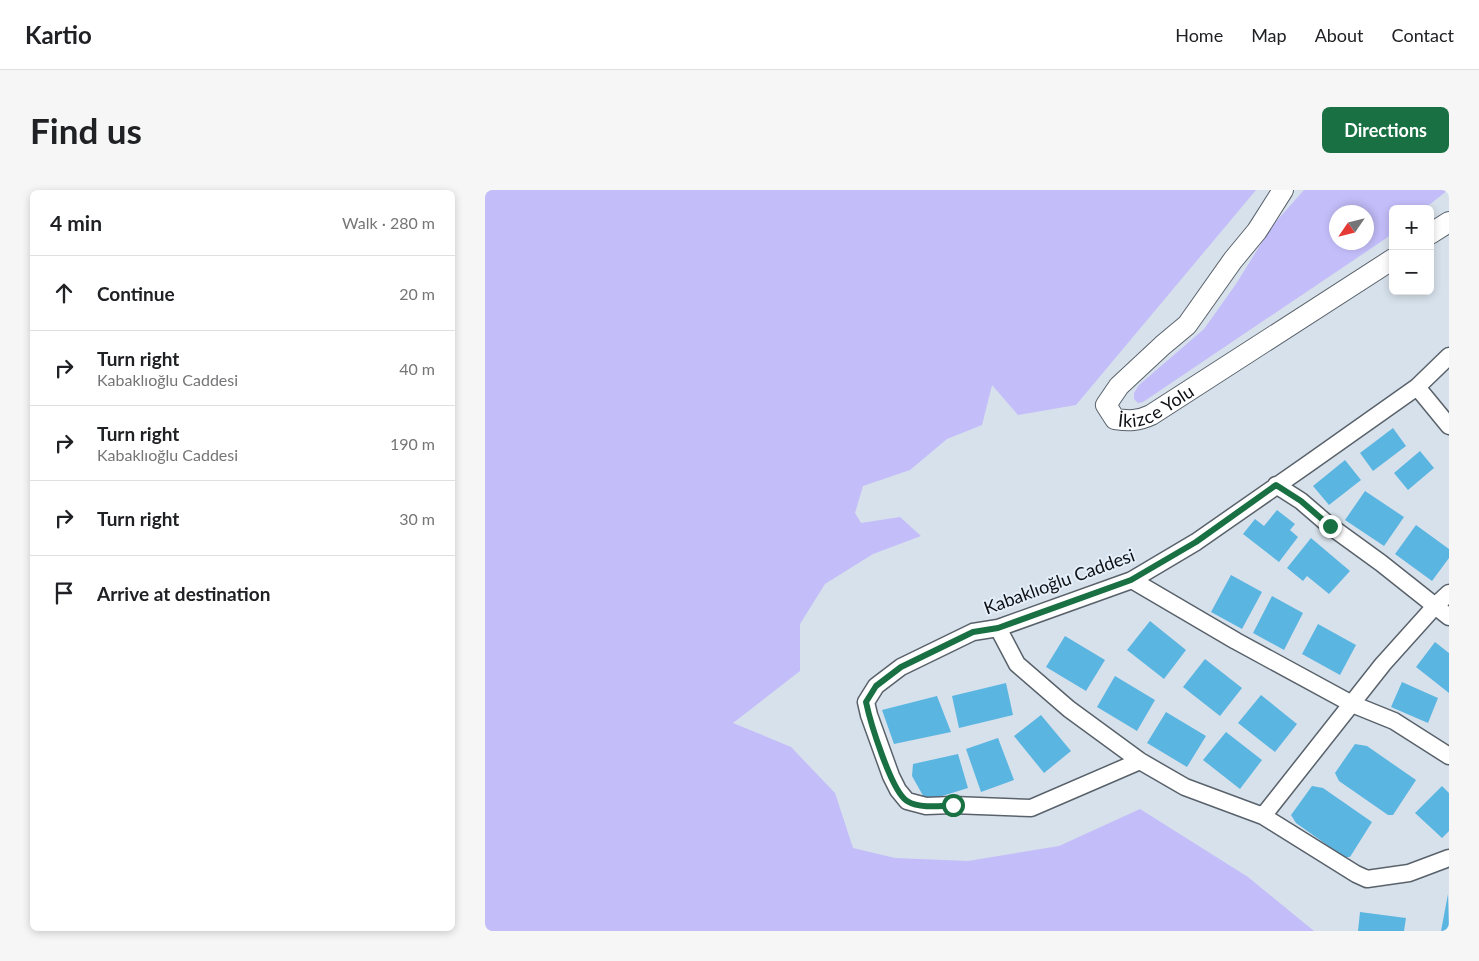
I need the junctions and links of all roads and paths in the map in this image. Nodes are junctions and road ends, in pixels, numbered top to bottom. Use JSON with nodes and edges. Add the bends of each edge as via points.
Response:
{"nodes":[{"id":1,"x":1283,"y":190,"type":"edge"},
{"id":2,"x":1449,"y":222,"type":"edge"},
{"id":3,"x":1434,"y":231,"type":"edge"},
{"id":4,"x":1389,"y":261,"type":"edge"},
{"id":5,"x":1449,"y":356,"type":"edge"},
{"id":6,"x":1417,"y":387,"type":"junction"},
{"id":7,"x":1449,"y":426,"type":"edge"},
{"id":8,"x":1276,"y":485,"type":"junction"},
{"id":9,"x":1131,"y":580,"type":"junction"},
{"id":10,"x":1449,"y":593,"type":"edge"},
{"id":11,"x":1435,"y":605,"type":"junction"},
{"id":12,"x":1449,"y":617,"type":"edge"},
{"id":13,"x":998,"y":628,"type":"junction"},
{"id":14,"x":1352,"y":704,"type":"junction"},
{"id":15,"x":1449,"y":756,"type":"edge"},
{"id":16,"x":1140,"y":761,"type":"junction"},
{"id":17,"x":1263,"y":816,"type":"junction"},
{"id":18,"x":1449,"y":858,"type":"edge"}],
"edges":[{"from":1,"to":4,"type":"street","name":"İkizce Yolu","via":[[1257,231],[1187,325],[1119,386],[1106,405],[1115,419],[1140,420],[1151,415]]},
{"from":2,"to":3,"type":"street"},
{"from":5,"to":6,"type":"street","name":"Kabaklıoğlu Caddesi"},
{"from":6,"to":7,"type":"street"},
{"from":6,"to":8,"type":"street","name":"Kabaklıoğlu Caddesi"},
{"from":8,"to":9,"type":"street","name":"Kabaklıoğlu Caddesi","via":[[1196,542]]},
{"from":8,"to":11,"type":"street"},
{"from":9,"to":13,"type":"street","name":"Kabaklıoğlu Caddesi"},
{"from":9,"to":14,"type":"street"},
{"from":10,"to":11,"type":"street"},
{"from":11,"to":12,"type":"street"},
{"from":11,"to":14,"type":"street"},
{"from":13,"to":16,"type":"street","via":[[1017,664],[1069,709]]},
{"from":13,"to":16,"type":"street","name":"Kabaklıoğlu Caddesi","via":[[973,632],[901,667],[876,686],[866,702],[891,776],[907,801],[926,806],[1031,808]]},
{"from":14,"to":15,"type":"street","via":[[1394,720]]},
{"from":14,"to":17,"type":"street"},
{"from":16,"to":17,"type":"street","via":[[1185,787]]},
{"from":17,"to":18,"type":"street","via":[[1367,879],[1409,873]]}]}
